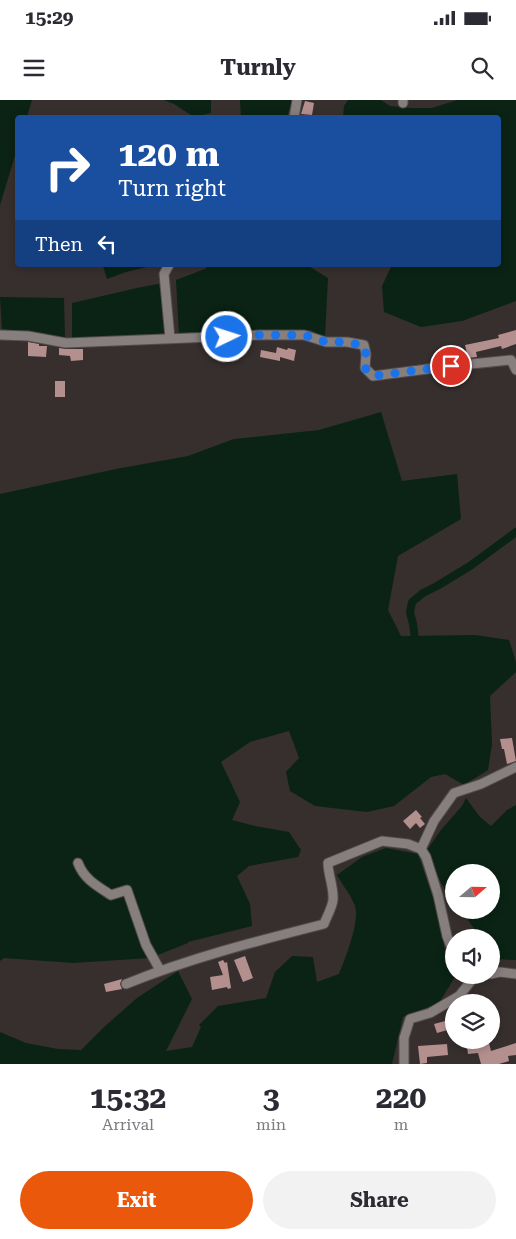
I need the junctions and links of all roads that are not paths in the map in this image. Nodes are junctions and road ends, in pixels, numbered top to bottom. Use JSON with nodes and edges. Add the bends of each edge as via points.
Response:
{"nodes":[{"id":1,"x":297,"y":100,"type":"edge"},
{"id":2,"x":294,"y":115,"type":"edge"},
{"id":3,"x":167,"y":267,"type":"edge"},
{"id":4,"x":0,"y":335,"type":"edge"},
{"id":5,"x":170,"y":338,"type":"junction"},
{"id":6,"x":516,"y":370,"type":"edge"},
{"id":7,"x":516,"y":767,"type":"edge"},
{"id":8,"x":421,"y":849,"type":"junction"},
{"id":9,"x":78,"y":863,"type":"dead end"},
{"id":10,"x":445,"y":929,"type":"edge"},
{"id":11,"x":160,"y":970,"type":"junction"},
{"id":12,"x":500,"y":972,"type":"edge"},
{"id":13,"x":516,"y":974,"type":"edge"},
{"id":14,"x":126,"y":984,"type":"dead end"},
{"id":15,"x":469,"y":984,"type":"edge"},
{"id":16,"x":404,"y":1064,"type":"edge"}],
"edges":[{"from":1,"to":2,"type":"street"},
{"from":3,"to":5,"type":"street","via":[[164,274]]},
{"from":4,"to":5,"type":"street","via":[[66,343]]},
{"from":5,"to":6,"type":"street","via":[[304,335],[326,342],[347,342],[364,346],[365,368],[373,376],[511,360]]},
{"from":7,"to":8,"type":"street","via":[[454,793],[434,821]]},
{"from":8,"to":10,"type":"street","via":[[438,895]]},
{"from":8,"to":11,"type":"street","via":[[382,841],[328,863],[333,902],[324,924]]},
{"from":9,"to":11,"type":"street","via":[[93,884],[111,895],[127,890],[146,945]]},
{"from":11,"to":14,"type":"street"},
{"from":12,"to":13,"type":"street"},
{"from":15,"to":16,"type":"street","via":[[459,996],[430,1013],[410,1020],[404,1038]]}]}
